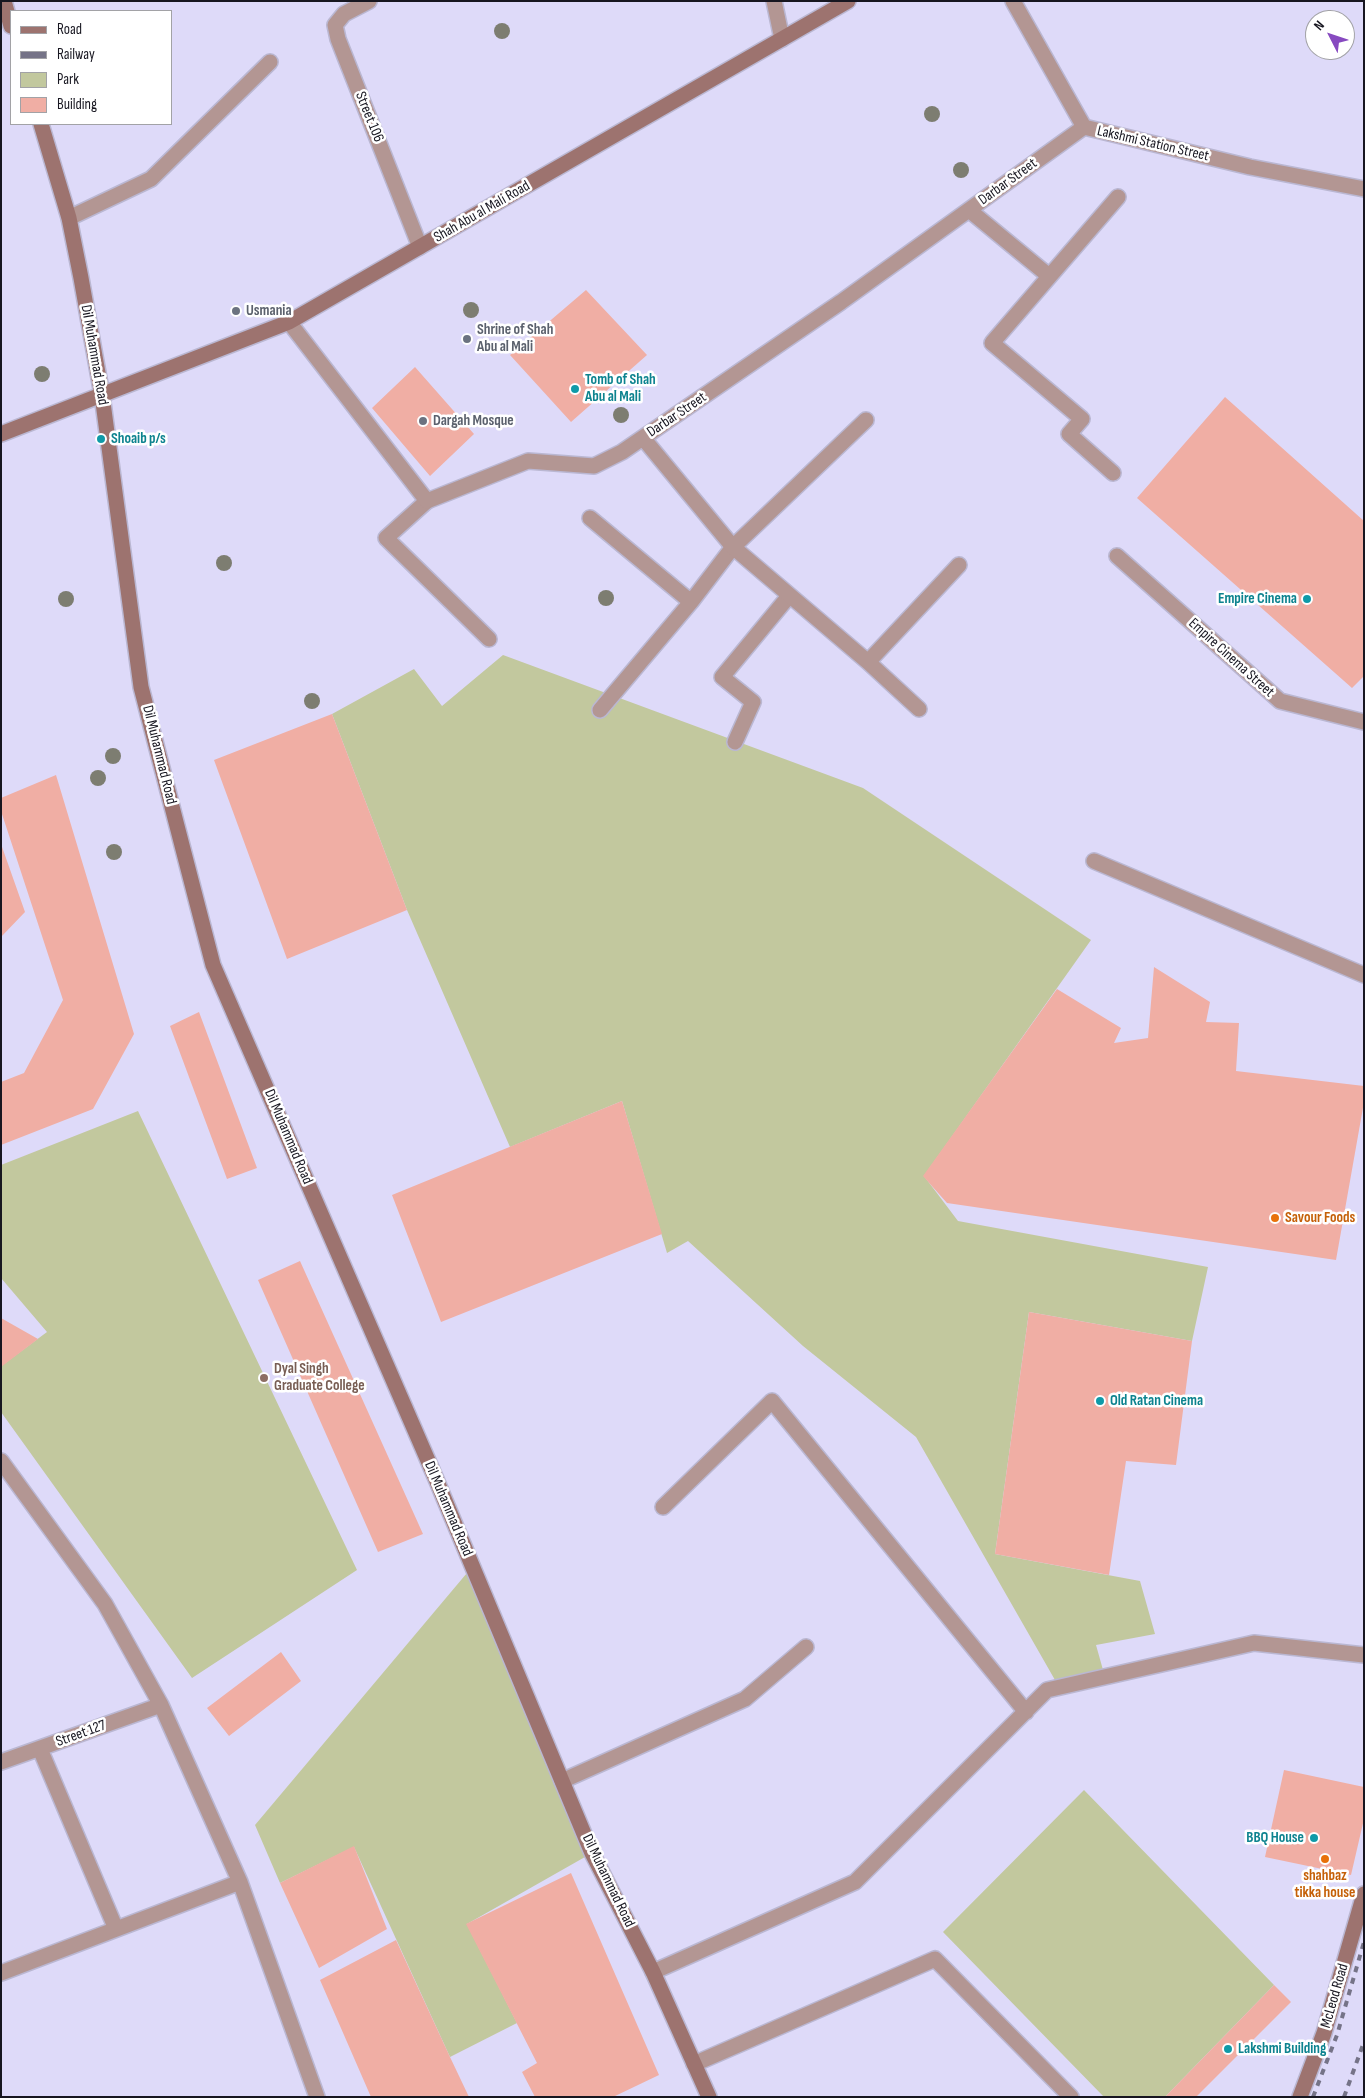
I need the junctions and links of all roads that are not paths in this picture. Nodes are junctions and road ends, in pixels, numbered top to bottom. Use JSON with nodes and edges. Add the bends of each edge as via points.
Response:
{"nodes":[{"id":1,"x":4,"y":1,"type":"edge"},
{"id":2,"x":369,"y":1,"type":"edge"},
{"id":3,"x":774,"y":1,"type":"edge"},
{"id":4,"x":848,"y":1,"type":"edge"},
{"id":5,"x":1013,"y":1,"type":"edge"},
{"id":6,"x":10,"y":22,"type":"edge"},
{"id":7,"x":782,"y":39,"type":"junction"},
{"id":8,"x":270,"y":62,"type":"dead end"},
{"id":9,"x":41,"y":125,"type":"edge"},
{"id":10,"x":1084,"y":127,"type":"junction"},
{"id":11,"x":1364,"y":189,"type":"edge"},
{"id":12,"x":1118,"y":197,"type":"dead end"},
{"id":13,"x":969,"y":210,"type":"junction"},
{"id":14,"x":69,"y":218,"type":"junction"},
{"id":15,"x":420,"y":247,"type":"junction"},
{"id":16,"x":1050,"y":276,"type":"junction"},
{"id":17,"x":289,"y":322,"type":"junction"},
{"id":18,"x":102,"y":395,"type":"junction"},
{"id":19,"x":866,"y":420,"type":"dead end"},
{"id":20,"x":1,"y":434,"type":"edge"},
{"id":21,"x":643,"y":438,"type":"junction"},
{"id":22,"x":1113,"y":473,"type":"dead end"},
{"id":23,"x":427,"y":501,"type":"junction"},
{"id":24,"x":590,"y":518,"type":"dead end"},
{"id":25,"x":732,"y":547,"type":"junction"},
{"id":26,"x":1117,"y":556,"type":"dead end"},
{"id":27,"x":960,"y":565,"type":"dead end"},
{"id":28,"x":789,"y":596,"type":"junction"},
{"id":29,"x":691,"y":602,"type":"junction"},
{"id":30,"x":489,"y":639,"type":"dead end"},
{"id":31,"x":868,"y":662,"type":"junction"},
{"id":32,"x":919,"y":709,"type":"dead end"},
{"id":33,"x":600,"y":710,"type":"dead end"},
{"id":34,"x":1364,"y":722,"type":"edge"},
{"id":35,"x":735,"y":742,"type":"dead end"},
{"id":36,"x":1094,"y":861,"type":"dead end"},
{"id":37,"x":1364,"y":975,"type":"edge"},
{"id":38,"x":1,"y":1461,"type":"edge"},
{"id":39,"x":663,"y":1507,"type":"dead end"},
{"id":40,"x":806,"y":1647,"type":"dead end"},
{"id":41,"x":1364,"y":1655,"type":"edge"},
{"id":42,"x":160,"y":1705,"type":"junction"},
{"id":43,"x":1026,"y":1712,"type":"junction"},
{"id":44,"x":40,"y":1749,"type":"junction"},
{"id":45,"x":1,"y":1762,"type":"edge"},
{"id":46,"x":562,"y":1781,"type":"junction"},
{"id":47,"x":240,"y":1882,"type":"junction"},
{"id":48,"x":1364,"y":1894,"type":"edge"},
{"id":49,"x":116,"y":1929,"type":"junction"},
{"id":50,"x":654,"y":1972,"type":"junction"},
{"id":51,"x":1,"y":1973,"type":"edge"},
{"id":52,"x":694,"y":2064,"type":"junction"},
{"id":53,"x":317,"y":2097,"type":"edge"},
{"id":54,"x":709,"y":2097,"type":"edge"},
{"id":55,"x":1072,"y":2097,"type":"edge"},
{"id":56,"x":1300,"y":2097,"type":"edge"}],
"edges":[{"from":1,"to":6,"type":"street"},
{"from":2,"to":15,"type":"street","name":"Street 106","via":[[344,14],[335,25]]},
{"from":3,"to":7,"type":"street"},
{"from":4,"to":7,"type":"street","name":"Shah Abu al Mali Road"},
{"from":5,"to":10,"type":"street","name":"Lakshmi Station Street"},
{"from":7,"to":15,"type":"street","name":"Shah Abu al Mali Road"},
{"from":8,"to":14,"type":"street","via":[[151,179]]},
{"from":9,"to":14,"type":"street","name":"Dil Muhammad Road"},
{"from":10,"to":11,"type":"street","name":"Lakshmi Station Street","via":[[1250,167]]},
{"from":10,"to":13,"type":"street","name":"Darbar Street"},
{"from":12,"to":16,"type":"street"},
{"from":13,"to":16,"type":"street"},
{"from":13,"to":21,"type":"street","name":"Darbar Street"},
{"from":14,"to":18,"type":"street","name":"Dil Muhammad Road"},
{"from":15,"to":17,"type":"street","name":"Shah Abu al Mali Road"},
{"from":16,"to":22,"type":"street","via":[[992,342],[1082,419],[1068,434]]},
{"from":17,"to":18,"type":"street","name":"Shah Abu al Mali Road"},
{"from":17,"to":23,"type":"street"},
{"from":18,"to":20,"type":"street","name":"Shah Abu al Mali Road"},
{"from":18,"to":46,"type":"street","name":"Dil Muhammad Road","via":[[141,687],[213,965],[436,1479]]},
{"from":19,"to":25,"type":"street"},
{"from":21,"to":23,"type":"street","name":"Darbar Street","via":[[594,466],[528,461]]},
{"from":21,"to":25,"type":"street"},
{"from":23,"to":30,"type":"street","via":[[386,538]]},
{"from":24,"to":29,"type":"street"},
{"from":25,"to":28,"type":"street"},
{"from":25,"to":29,"type":"street"},
{"from":26,"to":34,"type":"street","name":"Empire Cinema Street","via":[[1280,701]]},
{"from":27,"to":31,"type":"street"},
{"from":28,"to":31,"type":"street"},
{"from":28,"to":35,"type":"street","via":[[722,677],[753,702]]},
{"from":29,"to":33,"type":"street"},
{"from":31,"to":32,"type":"street"},
{"from":36,"to":37,"type":"street"},
{"from":38,"to":42,"type":"street","via":[[105,1604]]},
{"from":39,"to":43,"type":"street","via":[[772,1401]]},
{"from":40,"to":46,"type":"street","via":[[745,1699]]},
{"from":41,"to":43,"type":"street","via":[[1254,1643],[1047,1690]]},
{"from":42,"to":44,"type":"street","name":"Street 127"},
{"from":42,"to":47,"type":"street"},
{"from":43,"to":50,"type":"street","via":[[855,1882]]},
{"from":44,"to":45,"type":"street","name":"Street 127"},
{"from":44,"to":49,"type":"street"},
{"from":46,"to":50,"type":"street","name":"Dil Muhammad Road","via":[[592,1853]]},
{"from":47,"to":49,"type":"street"},
{"from":47,"to":53,"type":"street"},
{"from":48,"to":56,"type":"street","name":"McLeod Road","via":[[1324,2033]]},
{"from":49,"to":51,"type":"street"},
{"from":50,"to":52,"type":"street","name":"Dil Muhammad Road"},
{"from":52,"to":54,"type":"street","name":"Dil Muhammad Road"},
{"from":52,"to":55,"type":"street","via":[[935,1959]]}]}
